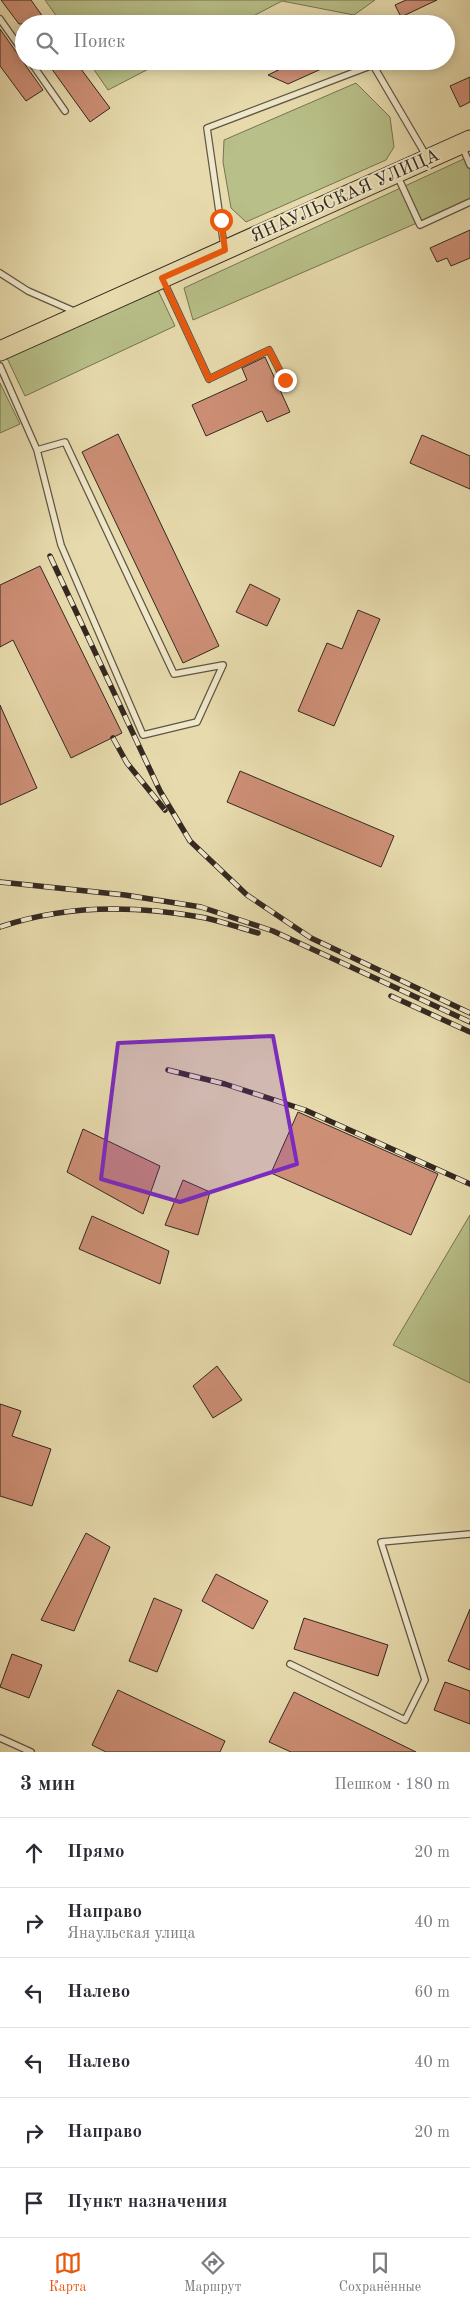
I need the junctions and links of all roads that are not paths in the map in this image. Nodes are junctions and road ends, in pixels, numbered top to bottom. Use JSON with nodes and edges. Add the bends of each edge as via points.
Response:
{"nodes":[{"id":1,"x":0,"y":19,"type":"edge"},
{"id":2,"x":15,"y":40,"type":"edge"},
{"id":3,"x":36,"y":70,"type":"edge"},
{"id":4,"x":360,"y":70,"type":"edge"},
{"id":5,"x":376,"y":70,"type":"edge"},
{"id":6,"x":65,"y":111,"type":"dead end"},
{"id":7,"x":465,"y":142,"type":"edge"},
{"id":8,"x":428,"y":159,"type":"junction"},
{"id":9,"x":470,"y":165,"type":"edge"},
{"id":10,"x":396,"y":173,"type":"junction"},
{"id":11,"x":470,"y":202,"type":"edge"},
{"id":12,"x":225,"y":250,"type":"junction"},
{"id":13,"x":0,"y":273,"type":"edge"},
{"id":14,"x":162,"y":278,"type":"junction"},
{"id":15,"x":81,"y":314,"type":"junction"},
{"id":16,"x":0,"y":351,"type":"edge"},
{"id":17,"x":0,"y":366,"type":"edge"},
{"id":18,"x":285,"y":380,"type":"dead end"},
{"id":19,"x":37,"y":450,"type":"junction"},
{"id":20,"x":470,"y":1534,"type":"edge"},
{"id":21,"x":290,"y":1664,"type":"dead end"},
{"id":22,"x":0,"y":1738,"type":"edge"},
{"id":23,"x":29,"y":1752,"type":"edge"}],
"edges":[{"from":1,"to":2,"type":"lane"},
{"from":3,"to":6,"type":"lane"},
{"from":4,"to":12,"type":"lane","via":[[207,128]]},
{"from":5,"to":8,"type":"lane"},
{"from":7,"to":8,"type":"main road","name":"ЯНАУЛЬСКАЯ УЛИЦА"},
{"from":7,"to":9,"type":"lane"},
{"from":8,"to":10,"type":"main road","name":"ЯНАУЛЬСКАЯ УЛИЦА"},
{"from":10,"to":11,"type":"lane","via":[[420,225]]},
{"from":10,"to":12,"type":"main road","name":"ЯНАУЛЬСКАЯ УЛИЦА"},
{"from":12,"to":14,"type":"main road","name":"ЯНАУЛЬСКАЯ УЛИЦА"},
{"from":13,"to":15,"type":"lane","via":[[28,290]]},
{"from":14,"to":15,"type":"main road","name":"ЯНАУЛЬСКАЯ УЛИЦА"},
{"from":14,"to":18,"type":"lane","via":[[209,379],[269,350]]},
{"from":15,"to":16,"type":"main road","name":"ЯНАУЛЬСКАЯ УЛИЦА"},
{"from":17,"to":19,"type":"lane"},
{"from":19,"to":19,"type":"lane","via":[[66,442],[174,674],[223,665],[196,722],[143,735],[61,545]]},
{"from":20,"to":21,"type":"lane","via":[[381,1542],[425,1680],[405,1720]]},
{"from":22,"to":23,"type":"lane"}]}
